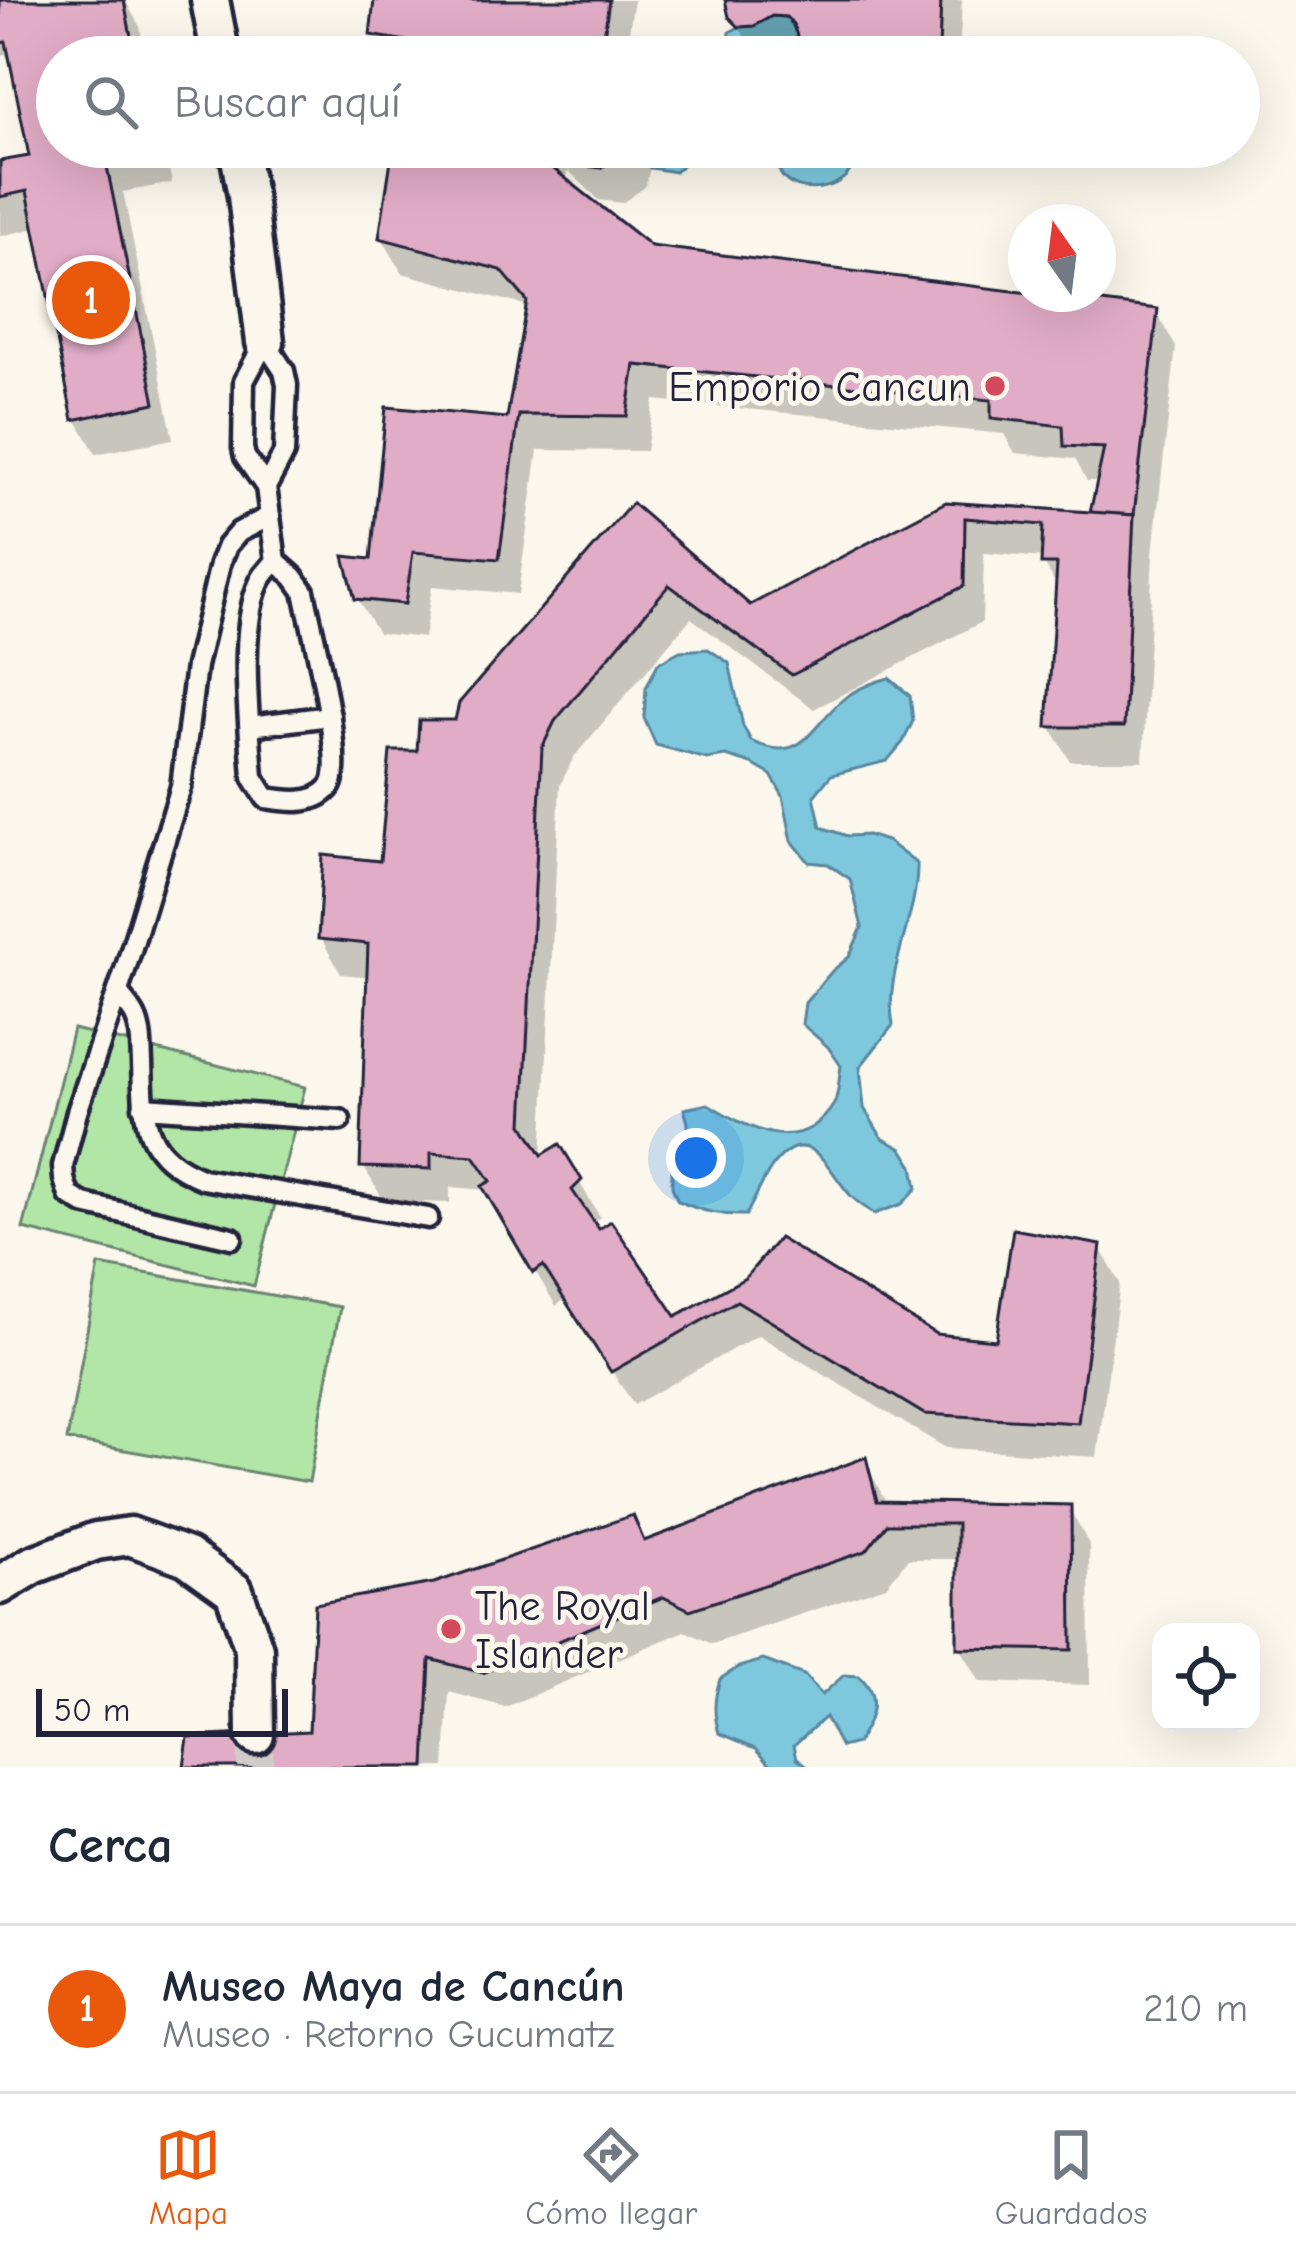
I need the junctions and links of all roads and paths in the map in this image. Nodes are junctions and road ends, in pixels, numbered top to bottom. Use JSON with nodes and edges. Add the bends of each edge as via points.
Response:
{"nodes":[{"id":1,"x":210,"y":0,"type":"edge"},
{"id":2,"x":217,"y":36,"type":"edge"},
{"id":3,"x":242,"y":168,"type":"edge"},
{"id":4,"x":265,"y":342,"type":"junction"},
{"id":5,"x":266,"y":487,"type":"junction"},
{"id":6,"x":270,"y":516,"type":"junction"},
{"id":7,"x":276,"y":561,"type":"junction"},
{"id":8,"x":331,"y":716,"type":"junction"},
{"id":9,"x":250,"y":726,"type":"junction"},
{"id":10,"x":118,"y":993,"type":"junction"},
{"id":11,"x":143,"y":1107,"type":"junction"},
{"id":12,"x":340,"y":1120,"type":"dead end"},
{"id":13,"x":428,"y":1218,"type":"dead end"},
{"id":14,"x":232,"y":1238,"type":"dead end"},
{"id":15,"x":0,"y":1585,"type":"edge"},
{"id":16,"x":255,"y":1735,"type":"tunnel mouth"}],
"edges":[{"from":1,"to":2,"type":"street"},
{"from":3,"to":4,"type":"street"},
{"from":4,"to":5,"type":"lane","via":[[287,385],[284,454]]},
{"from":4,"to":5,"type":"lane","via":[[244,381],[243,441]]},
{"from":5,"to":6,"type":"lane"},
{"from":6,"to":7,"type":"lane"},
{"from":6,"to":10,"type":"lane","via":[[239,532],[220,564],[196,666],[181,787]]},
{"from":7,"to":8,"type":"lane","via":[[304,591]]},
{"from":7,"to":9,"type":"lane","via":[[262,578],[248,626]]},
{"from":8,"to":9,"type":"lane"},
{"from":8,"to":9,"type":"lane","via":[[336,778],[305,800],[266,798],[253,777]]},
{"from":10,"to":11,"type":"lane","via":[[141,1034]]},
{"from":10,"to":14,"type":"lane","via":[[63,1166],[69,1195]]},
{"from":11,"to":12,"type":"lane"},
{"from":11,"to":13,"type":"lane","via":[[162,1154],[190,1174]]},
{"from":15,"to":16,"type":"street","via":[[96,1541],[130,1536],[187,1557],[234,1591],[254,1649]]}]}
